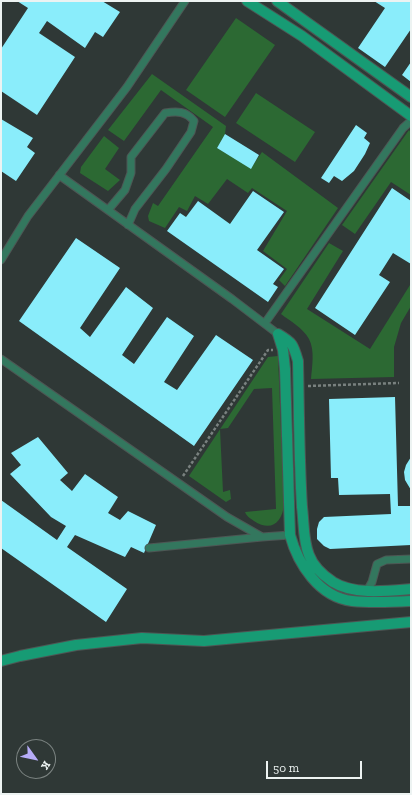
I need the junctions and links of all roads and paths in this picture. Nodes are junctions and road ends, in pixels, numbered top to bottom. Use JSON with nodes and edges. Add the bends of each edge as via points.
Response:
{"nodes":[{"id":1,"x":185,"y":1,"type":"edge"},
{"id":2,"x":247,"y":1,"type":"edge"},
{"id":3,"x":277,"y":1,"type":"edge"},
{"id":4,"x":411,"y":97,"type":"edge"},
{"id":5,"x":411,"y":116,"type":"edge"},
{"id":6,"x":411,"y":121,"type":"edge"},
{"id":7,"x":59,"y":175,"type":"junction"},
{"id":8,"x":108,"y":210,"type":"junction"},
{"id":9,"x":128,"y":225,"type":"junction"},
{"id":10,"x":1,"y":260,"type":"edge"},
{"id":11,"x":264,"y":323,"type":"junction"},
{"id":12,"x":278,"y":334,"type":"junction"},
{"id":13,"x":283,"y":350,"type":"junction"},
{"id":14,"x":1,"y":359,"type":"edge"},
{"id":15,"x":399,"y":383,"type":"dead end"},
{"id":16,"x":307,"y":386,"type":"dead end"},
{"id":17,"x":178,"y":483,"type":"junction"},
{"id":18,"x":290,"y":535,"type":"junction"},
{"id":19,"x":262,"y":538,"type":"junction"},
{"id":20,"x":149,"y":548,"type":"dead end"},
{"id":21,"x":411,"y":559,"type":"edge"},
{"id":22,"x":411,"y":590,"type":"edge"},
{"id":23,"x":367,"y":591,"type":"junction"},
{"id":24,"x":411,"y":601,"type":"edge"},
{"id":25,"x":411,"y":622,"type":"edge"},
{"id":26,"x":1,"y":661,"type":"edge"}],
"edges":[{"from":1,"to":7,"type":"lane","via":[[127,87]]},
{"from":2,"to":5,"type":"street","via":[[302,36]]},
{"from":3,"to":4,"type":"street"},
{"from":6,"to":11,"type":"lane","via":[[403,128]]},
{"from":7,"to":8,"type":"lane"},
{"from":7,"to":10,"type":"lane","via":[[28,216]]},
{"from":8,"to":9,"type":"lane"},
{"from":8,"to":9,"type":"lane","via":[[125,190],[131,173],[131,157],[165,113],[175,111],[190,115],[194,121],[192,132],[135,209]]},
{"from":9,"to":11,"type":"lane"},
{"from":11,"to":12,"type":"lane"},
{"from":12,"to":13,"type":"street"},
{"from":12,"to":23,"type":"street","via":[[290,341],[298,361],[304,536],[309,555],[324,576],[335,583]]},
{"from":13,"to":17,"type":"path","via":[[268,350]]},
{"from":13,"to":18,"type":"street","via":[[286,369]]},
{"from":14,"to":17,"type":"lane"},
{"from":15,"to":16,"type":"path"},
{"from":17,"to":19,"type":"lane"},
{"from":18,"to":19,"type":"lane"},
{"from":18,"to":24,"type":"street","via":[[294,549],[313,580],[338,597],[351,601]]},
{"from":19,"to":20,"type":"lane"},
{"from":21,"to":23,"type":"lane","via":[[386,560],[377,564]]},
{"from":22,"to":23,"type":"street"},
{"from":25,"to":26,"type":"street","via":[[204,640],[142,638],[76,645]]}]}
